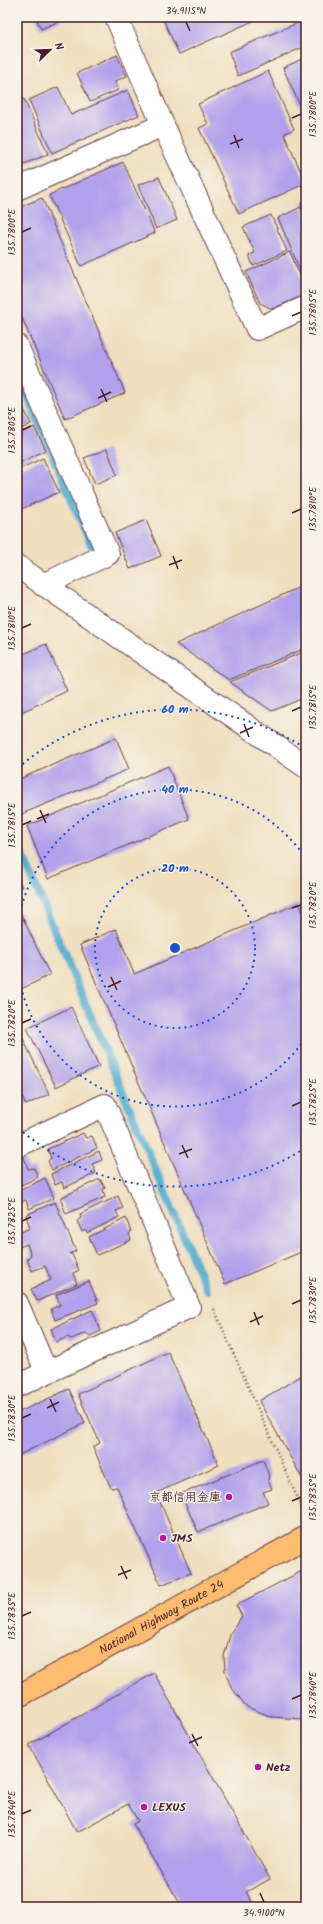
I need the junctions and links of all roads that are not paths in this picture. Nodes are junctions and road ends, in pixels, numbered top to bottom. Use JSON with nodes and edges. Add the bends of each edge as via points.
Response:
{"nodes":[{"id":1,"x":116,"y":17,"type":"edge"},
{"id":2,"x":162,"y":124,"type":"junction"},
{"id":3,"x":17,"y":189,"type":"edge"},
{"id":4,"x":306,"y":308,"type":"edge"},
{"id":5,"x":17,"y":346,"type":"edge"},
{"id":6,"x":17,"y":566,"type":"edge"},
{"id":7,"x":44,"y":585,"type":"junction"},
{"id":8,"x":306,"y":767,"type":"edge"},
{"id":9,"x":17,"y":1146,"type":"edge"},
{"id":10,"x":17,"y":1303,"type":"edge"},
{"id":11,"x":46,"y":1372,"type":"junction"},
{"id":12,"x":17,"y":1386,"type":"edge"},
{"id":13,"x":306,"y":1537,"type":"edge"},
{"id":14,"x":17,"y":1697,"type":"edge"}],
"edges":[{"from":1,"to":2,"type":"street"},
{"from":2,"to":3,"type":"street"},
{"from":2,"to":4,"type":"street","via":[[257,329]]},
{"from":5,"to":7,"type":"street","via":[[108,554]]},
{"from":6,"to":7,"type":"street"},
{"from":7,"to":8,"type":"street"},
{"from":9,"to":11,"type":"street","via":[[105,1105],[189,1307]]},
{"from":10,"to":11,"type":"street"},
{"from":11,"to":12,"type":"street"},
{"from":13,"to":14,"type":"highway","name":"National Highway Route 24"}]}
